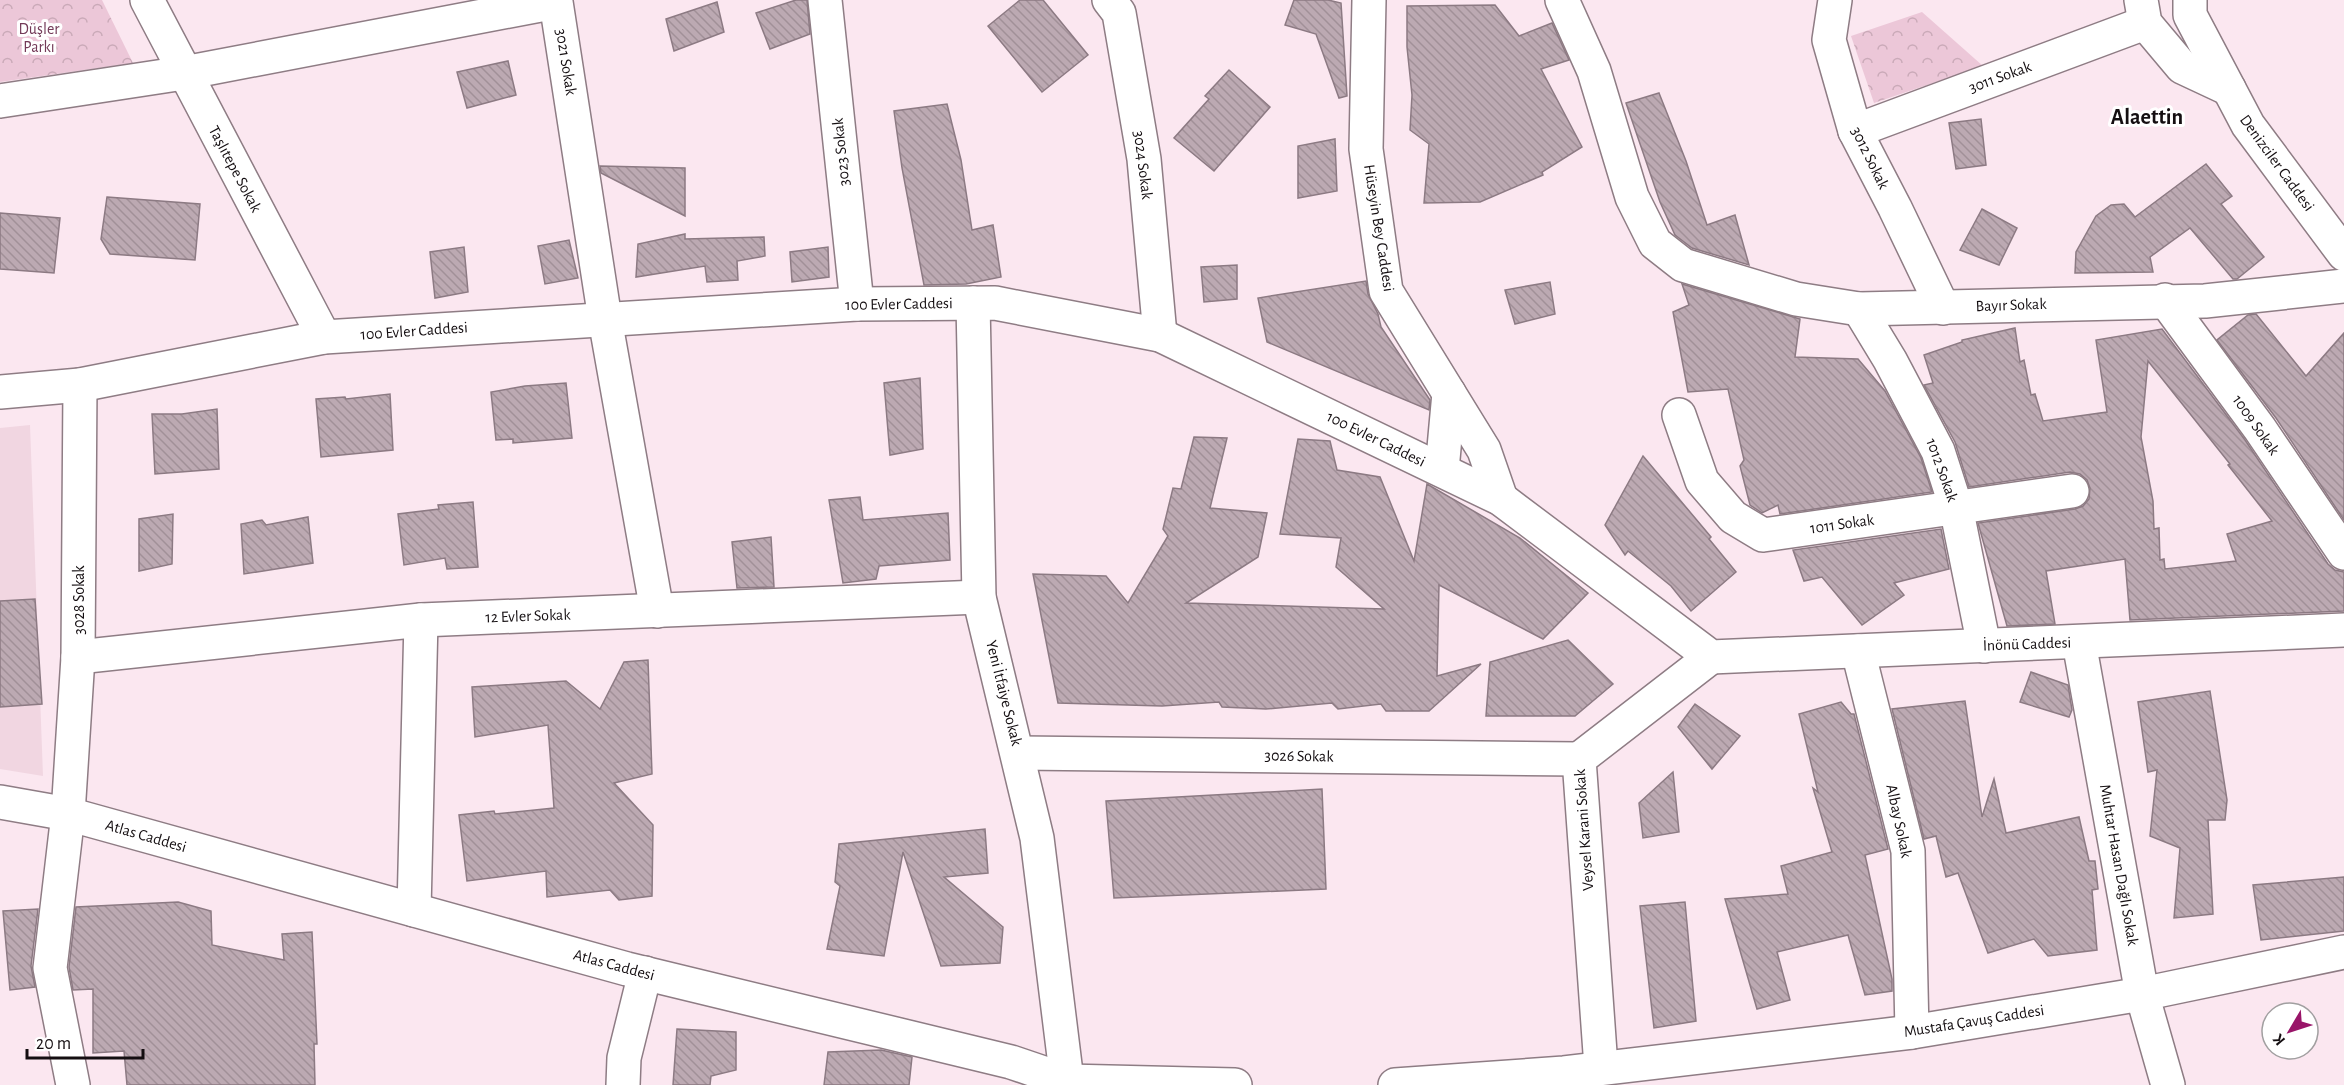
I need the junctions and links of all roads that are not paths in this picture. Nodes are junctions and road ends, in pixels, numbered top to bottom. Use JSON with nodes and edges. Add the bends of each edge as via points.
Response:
{"nodes":[{"id":1,"x":147,"y":0,"type":"edge"},
{"id":2,"x":825,"y":0,"type":"edge"},
{"id":3,"x":1109,"y":0,"type":"edge"},
{"id":4,"x":1369,"y":0,"type":"edge"},
{"id":5,"x":1562,"y":0,"type":"edge"},
{"id":6,"x":1835,"y":0,"type":"edge"},
{"id":7,"x":2190,"y":0,"type":"edge"},
{"id":8,"x":2143,"y":11,"type":"edge"},
{"id":9,"x":184,"y":73,"type":"junction"},
{"id":10,"x":2229,"y":89,"type":"junction"},
{"id":11,"x":0,"y":101,"type":"edge"},
{"id":12,"x":1855,"y":131,"type":"junction"},
{"id":13,"x":2344,"y":254,"type":"edge"},
{"id":14,"x":2344,"y":286,"type":"edge"},
{"id":15,"x":2165,"y":300,"type":"junction"},
{"id":16,"x":972,"y":303,"type":"junction"},
{"id":17,"x":857,"y":304,"type":"junction"},
{"id":18,"x":1943,"y":308,"type":"junction"},
{"id":19,"x":1859,"y":309,"type":"junction"},
{"id":20,"x":605,"y":319,"type":"junction"},
{"id":21,"x":1160,"y":335,"type":"junction"},
{"id":22,"x":324,"y":337,"type":"junction"},
{"id":23,"x":80,"y":385,"type":"junction"},
{"id":24,"x":0,"y":392,"type":"edge"},
{"id":25,"x":1449,"y":393,"type":"junction"},
{"id":26,"x":1678,"y":415,"type":"dead end"},
{"id":27,"x":1442,"y":470,"type":"junction"},
{"id":28,"x":2072,"y":491,"type":"dead end"},
{"id":29,"x":1501,"y":499,"type":"junction"},
{"id":30,"x":1956,"y":507,"type":"junction"},
{"id":31,"x":2344,"y":553,"type":"edge"},
{"id":32,"x":979,"y":597,"type":"junction"},
{"id":33,"x":657,"y":610,"type":"junction"},
{"id":34,"x":421,"y":620,"type":"junction"},
{"id":35,"x":2344,"y":630,"type":"edge"},
{"id":36,"x":2079,"y":642,"type":"junction"},
{"id":37,"x":1984,"y":646,"type":"junction"},
{"id":38,"x":1858,"y":651,"type":"junction"},
{"id":39,"x":78,"y":657,"type":"junction"},
{"id":40,"x":1710,"y":657,"type":"junction"},
{"id":41,"x":1019,"y":753,"type":"junction"},
{"id":42,"x":1579,"y":759,"type":"junction"},
{"id":43,"x":0,"y":802,"type":"edge"},
{"id":44,"x":68,"y":814,"type":"junction"},
{"id":45,"x":414,"y":910,"type":"junction"},
{"id":46,"x":2344,"y":952,"type":"edge"},
{"id":47,"x":645,"y":973,"type":"junction"},
{"id":48,"x":2142,"y":994,"type":"junction"},
{"id":49,"x":1912,"y":1032,"type":"junction"},
{"id":50,"x":1601,"y":1067,"type":"junction"},
{"id":51,"x":1007,"y":1073,"type":"edge"},
{"id":52,"x":1564,"y":1079,"type":"edge"},
{"id":53,"x":1070,"y":1083,"type":"edge"},
{"id":54,"x":73,"y":1085,"type":"edge"},
{"id":55,"x":623,"y":1085,"type":"edge"},
{"id":56,"x":1235,"y":1085,"type":"edge"},
{"id":57,"x":1395,"y":1085,"type":"edge"},
{"id":58,"x":2168,"y":1085,"type":"edge"}],
"edges":[{"from":1,"to":9,"type":"street","name":"Taşlıtepe Sokak"},
{"from":2,"to":17,"type":"street","name":"3023 Sokak"},
{"from":3,"to":21,"type":"street","name":"3024 Sokak","via":[[1119,13],[1144,159]]},
{"from":4,"to":25,"type":"street","name":"Hüseyin Bey Caddesi","via":[[1366,149],[1386,291]]},
{"from":5,"to":19,"type":"street","name":"Bayır Sokak","via":[[1594,71],[1632,197],[1655,243],[1683,265],[1796,299]]},
{"from":6,"to":12,"type":"street","name":"3012 Sokak","via":[[1829,40]]},
{"from":7,"to":10,"type":"street","name":"Denizciler Caddesi","via":[[2190,15]]},
{"from":8,"to":10,"type":"street","via":[[2182,67]]},
{"from":8,"to":12,"type":"street","name":"3011 Sokak"},
{"from":9,"to":11,"type":"street"},
{"from":9,"to":20,"type":"street","name":"3021 Sokak","via":[[556,2]]},
{"from":9,"to":22,"type":"street","name":"Taşlıtepe Sokak"},
{"from":10,"to":13,"type":"street","name":"Denizciler Caddesi","via":[[2248,125]]},
{"from":12,"to":18,"type":"street","name":"3012 Sokak"},
{"from":14,"to":15,"type":"street","name":"Bayır Sokak","via":[[2205,301]]},
{"from":15,"to":18,"type":"street","name":"Bayır Sokak"},
{"from":15,"to":31,"type":"street","name":"1009 Sokak","via":[[2260,429]]},
{"from":16,"to":17,"type":"street","name":"100 Evler Caddesi"},
{"from":16,"to":21,"type":"street","name":"100 Evler Caddesi","via":[[995,303]]},
{"from":16,"to":32,"type":"street","name":"Yeni İtfaiye Sokak"},
{"from":17,"to":20,"type":"street","name":"100 Evler Caddesi"},
{"from":18,"to":19,"type":"street","name":"Bayır Sokak"},
{"from":19,"to":30,"type":"street","name":"1012 Sokak","via":[[1938,451]]},
{"from":20,"to":22,"type":"street","name":"100 Evler Caddesi"},
{"from":20,"to":33,"type":"street"},
{"from":21,"to":27,"type":"street","name":"100 Evler Caddesi"},
{"from":22,"to":23,"type":"street","name":"100 Evler Caddesi"},
{"from":23,"to":24,"type":"street","name":"100 Evler Caddesi"},
{"from":23,"to":39,"type":"street","name":"3028 Sokak"},
{"from":25,"to":27,"type":"street"},
{"from":25,"to":29,"type":"street","name":"Hüseyin Bey Caddesi","via":[[1484,450]]},
{"from":26,"to":30,"type":"street","name":"1011 Sokak","via":[[1702,481],[1733,517],[1763,535]]},
{"from":27,"to":29,"type":"street","name":"100 Evler Caddesi"},
{"from":28,"to":30,"type":"street","name":"1011 Sokak"},
{"from":29,"to":40,"type":"street","name":"100 Evler Caddesi"},
{"from":30,"to":37,"type":"street","name":"1012 Sokak"},
{"from":32,"to":33,"type":"street","name":"12 Evler Sokak"},
{"from":32,"to":41,"type":"street","name":"Yeni İtfaiye Sokak"},
{"from":33,"to":34,"type":"street","name":"12 Evler Sokak"},
{"from":34,"to":39,"type":"street","name":"12 Evler Sokak"},
{"from":34,"to":45,"type":"street"},
{"from":35,"to":36,"type":"street","name":"İnönü Caddesi"},
{"from":36,"to":37,"type":"street","name":"İnönü Caddesi"},
{"from":36,"to":48,"type":"street","name":"Muhtar Hasan Dağlı Sokak"},
{"from":37,"to":38,"type":"street","name":"İnönü Caddesi"},
{"from":38,"to":40,"type":"street","name":"İnönü Caddesi"},
{"from":38,"to":49,"type":"street","name":"Albay Sokak","via":[[1908,851]]},
{"from":39,"to":44,"type":"street","name":"3028 Sokak"},
{"from":40,"to":42,"type":"street","name":"Veysel Karani Sokak"},
{"from":41,"to":42,"type":"street","name":"3026 Sokak"},
{"from":41,"to":53,"type":"street","name":"Yeni İtfaiye Sokak","via":[[1037,838]]},
{"from":42,"to":50,"type":"street","name":"Veysel Karani Sokak"},
{"from":43,"to":44,"type":"street","name":"Atlas Caddesi"},
{"from":44,"to":45,"type":"street","name":"Atlas Caddesi"},
{"from":44,"to":54,"type":"street","name":"3028 Sokak","via":[[50,968]]},
{"from":45,"to":47,"type":"street","name":"Atlas Caddesi"},
{"from":46,"to":48,"type":"street","name":"Mustafa Çavuş Caddesi"},
{"from":47,"to":51,"type":"street","name":"Atlas Caddesi"},
{"from":47,"to":55,"type":"street","via":[[624,1058]]},
{"from":48,"to":49,"type":"street","name":"Mustafa Çavuş Caddesi"},
{"from":48,"to":58,"type":"street","name":"Muhtar Hasan Dağlı Sokak"},
{"from":49,"to":50,"type":"street","name":"Mustafa Çavuş Caddesi"},
{"from":50,"to":52,"type":"street"},
{"from":51,"to":53,"type":"street","name":"Atlas Caddesi"},
{"from":52,"to":57,"type":"street"},
{"from":53,"to":56,"type":"street","name":"Atlas Caddesi"}]}
